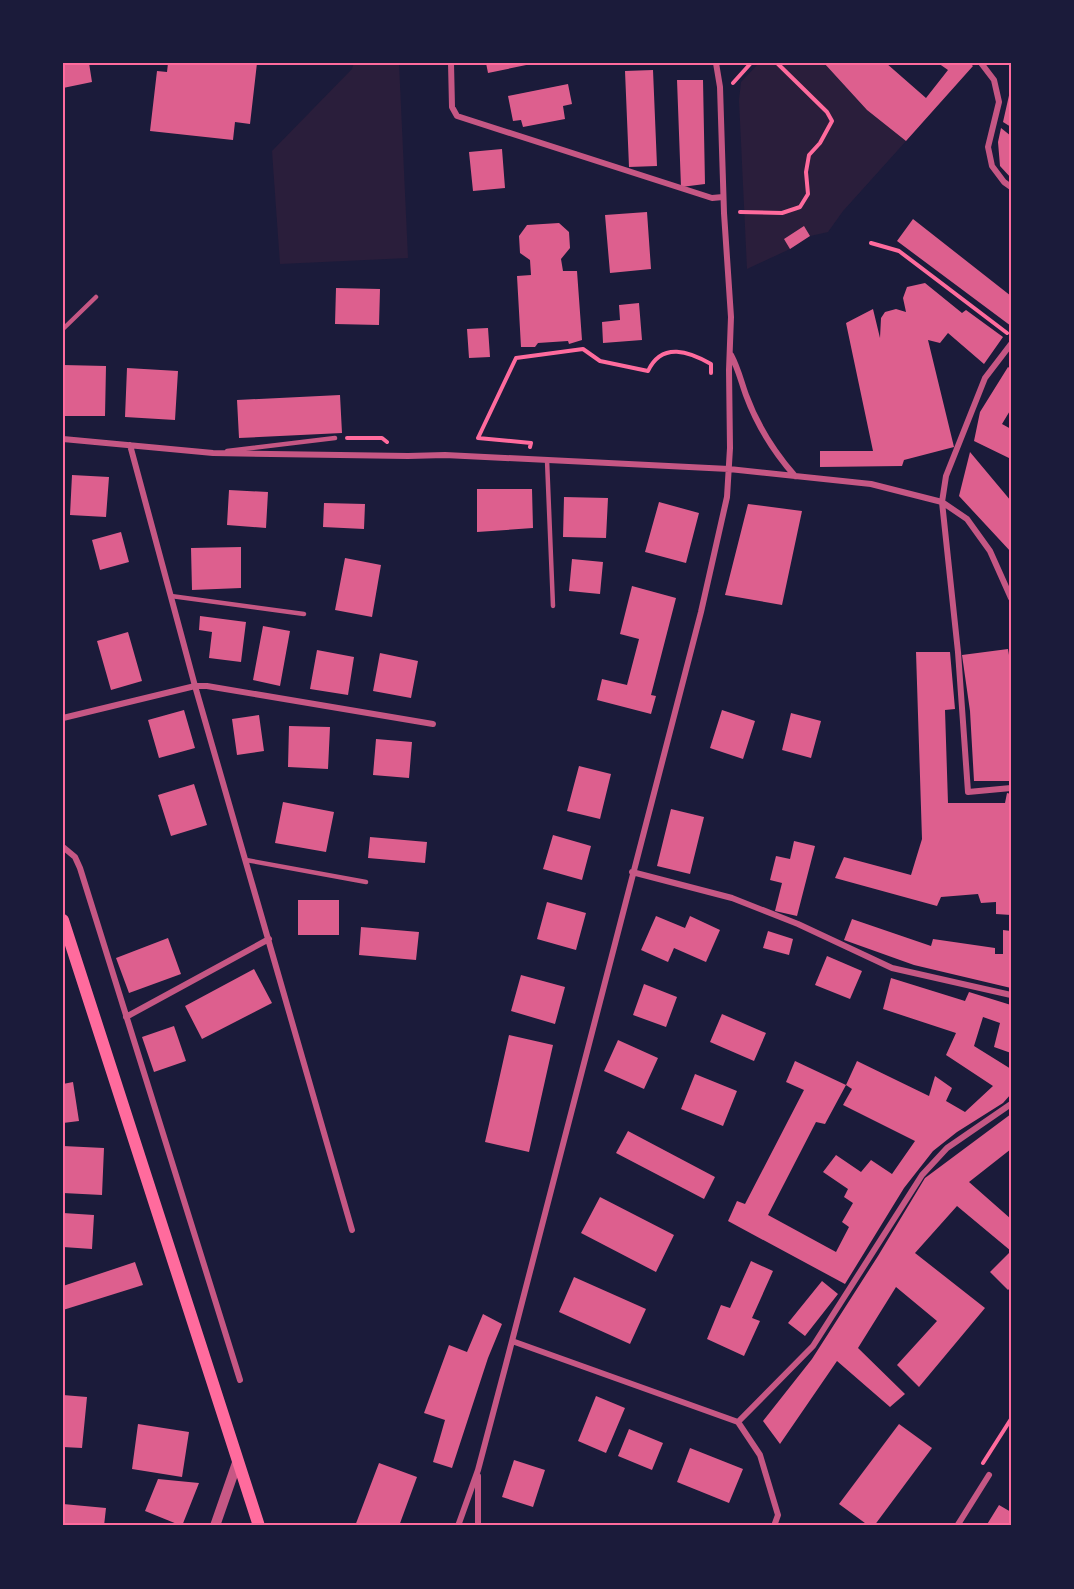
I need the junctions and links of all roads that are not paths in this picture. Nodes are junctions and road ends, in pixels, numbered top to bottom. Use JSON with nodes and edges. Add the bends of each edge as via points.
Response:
{"nodes":[{"id":1,"x":451,"y":63,"type":"edge"},
{"id":2,"x":716,"y":63,"type":"edge"},
{"id":3,"x":981,"y":63,"type":"edge"},
{"id":4,"x":1011,"y":187,"type":"edge"},
{"id":5,"x":723,"y":197,"type":"junction"},
{"id":6,"x":96,"y":297,"type":"dead end"},
{"id":7,"x":63,"y":329,"type":"edge"},
{"id":8,"x":1011,"y":344,"type":"edge"},
{"id":9,"x":730,"y":354,"type":"junction"},
{"id":10,"x":335,"y":438,"type":"dead end"},
{"id":11,"x":63,"y":439,"type":"edge"},
{"id":12,"x":130,"y":445,"type":"junction"},
{"id":13,"x":213,"y":453,"type":"junction"},
{"id":14,"x":547,"y":460,"type":"junction"},
{"id":15,"x":729,"y":470,"type":"junction"},
{"id":16,"x":795,"y":476,"type":"junction"},
{"id":17,"x":942,"y":502,"type":"junction"},
{"id":18,"x":171,"y":596,"type":"junction"},
{"id":19,"x":1011,"y":598,"type":"edge"},
{"id":20,"x":553,"y":606,"type":"dead end"},
{"id":21,"x":304,"y":614,"type":"dead end"},
{"id":22,"x":195,"y":686,"type":"junction"},
{"id":23,"x":63,"y":718,"type":"edge"},
{"id":24,"x":432,"y":724,"type":"dead end"},
{"id":25,"x":1011,"y":788,"type":"edge"},
{"id":26,"x":63,"y":847,"type":"edge"},
{"id":27,"x":246,"y":860,"type":"junction"},
{"id":28,"x":632,"y":872,"type":"junction"},
{"id":29,"x":366,"y":882,"type":"dead end"},
{"id":30,"x":63,"y":920,"type":"edge"},
{"id":31,"x":269,"y":939,"type":"junction"},
{"id":32,"x":1011,"y":995,"type":"edge"},
{"id":33,"x":126,"y":1017,"type":"junction"},
{"id":34,"x":1011,"y":1104,"type":"edge"},
{"id":35,"x":352,"y":1230,"type":"dead end"},
{"id":36,"x":512,"y":1341,"type":"junction"},
{"id":37,"x":240,"y":1380,"type":"dead end"},
{"id":38,"x":738,"y":1422,"type":"junction"},
{"id":39,"x":238,"y":1460,"type":"junction"},
{"id":40,"x":478,"y":1470,"type":"junction"},
{"id":41,"x":989,"y":1475,"type":"road end"},
{"id":42,"x":215,"y":1526,"type":"edge"},
{"id":43,"x":259,"y":1526,"type":"edge"},
{"id":44,"x":458,"y":1526,"type":"edge"},
{"id":45,"x":478,"y":1526,"type":"edge"},
{"id":46,"x":774,"y":1526,"type":"edge"},
{"id":47,"x":957,"y":1526,"type":"edge"}],
"edges":[{"from":1,"to":5,"type":"street","via":[[452,107],[457,116],[712,198]]},
{"from":2,"to":5,"type":"street"},
{"from":3,"to":4,"type":"street","via":[[994,80],[999,102],[988,147],[992,166]]},
{"from":5,"to":9,"type":"street"},
{"from":6,"to":7,"type":"lane"},
{"from":8,"to":17,"type":"street","via":[[985,378],[946,476]]},
{"from":9,"to":15,"type":"street"},
{"from":9,"to":16,"type":"street","via":[[765,435]]},
{"from":10,"to":13,"type":"lane"},
{"from":11,"to":12,"type":"street"},
{"from":12,"to":13,"type":"street"},
{"from":12,"to":18,"type":"street"},
{"from":13,"to":14,"type":"street"},
{"from":14,"to":15,"type":"street"},
{"from":14,"to":20,"type":"lane"},
{"from":15,"to":16,"type":"street"},
{"from":15,"to":28,"type":"street","via":[[727,497],[701,612]]},
{"from":16,"to":17,"type":"street","via":[[871,484]]},
{"from":17,"to":19,"type":"street","via":[[966,519],[990,551]]},
{"from":17,"to":25,"type":"street","via":[[968,792]]},
{"from":18,"to":21,"type":"lane"},
{"from":18,"to":22,"type":"street"},
{"from":22,"to":23,"type":"street"},
{"from":22,"to":24,"type":"street"},
{"from":22,"to":27,"type":"street"},
{"from":26,"to":33,"type":"street","via":[[75,857],[80,868]]},
{"from":27,"to":29,"type":"lane"},
{"from":27,"to":31,"type":"street"},
{"from":28,"to":32,"type":"street","via":[[732,898],[892,968]]},
{"from":28,"to":36,"type":"street"},
{"from":30,"to":39,"type":"main road"},
{"from":31,"to":33,"type":"street"},
{"from":31,"to":35,"type":"street"},
{"from":33,"to":37,"type":"street"},
{"from":34,"to":38,"type":"street","via":[[947,1148],[922,1175],[813,1346]]},
{"from":36,"to":38,"type":"street"},
{"from":36,"to":40,"type":"street"},
{"from":38,"to":46,"type":"street","via":[[760,1455],[778,1515]]},
{"from":39,"to":42,"type":"street"},
{"from":39,"to":43,"type":"main road"},
{"from":40,"to":44,"type":"street"},
{"from":40,"to":45,"type":"street"},
{"from":41,"to":47,"type":"street"}]}
